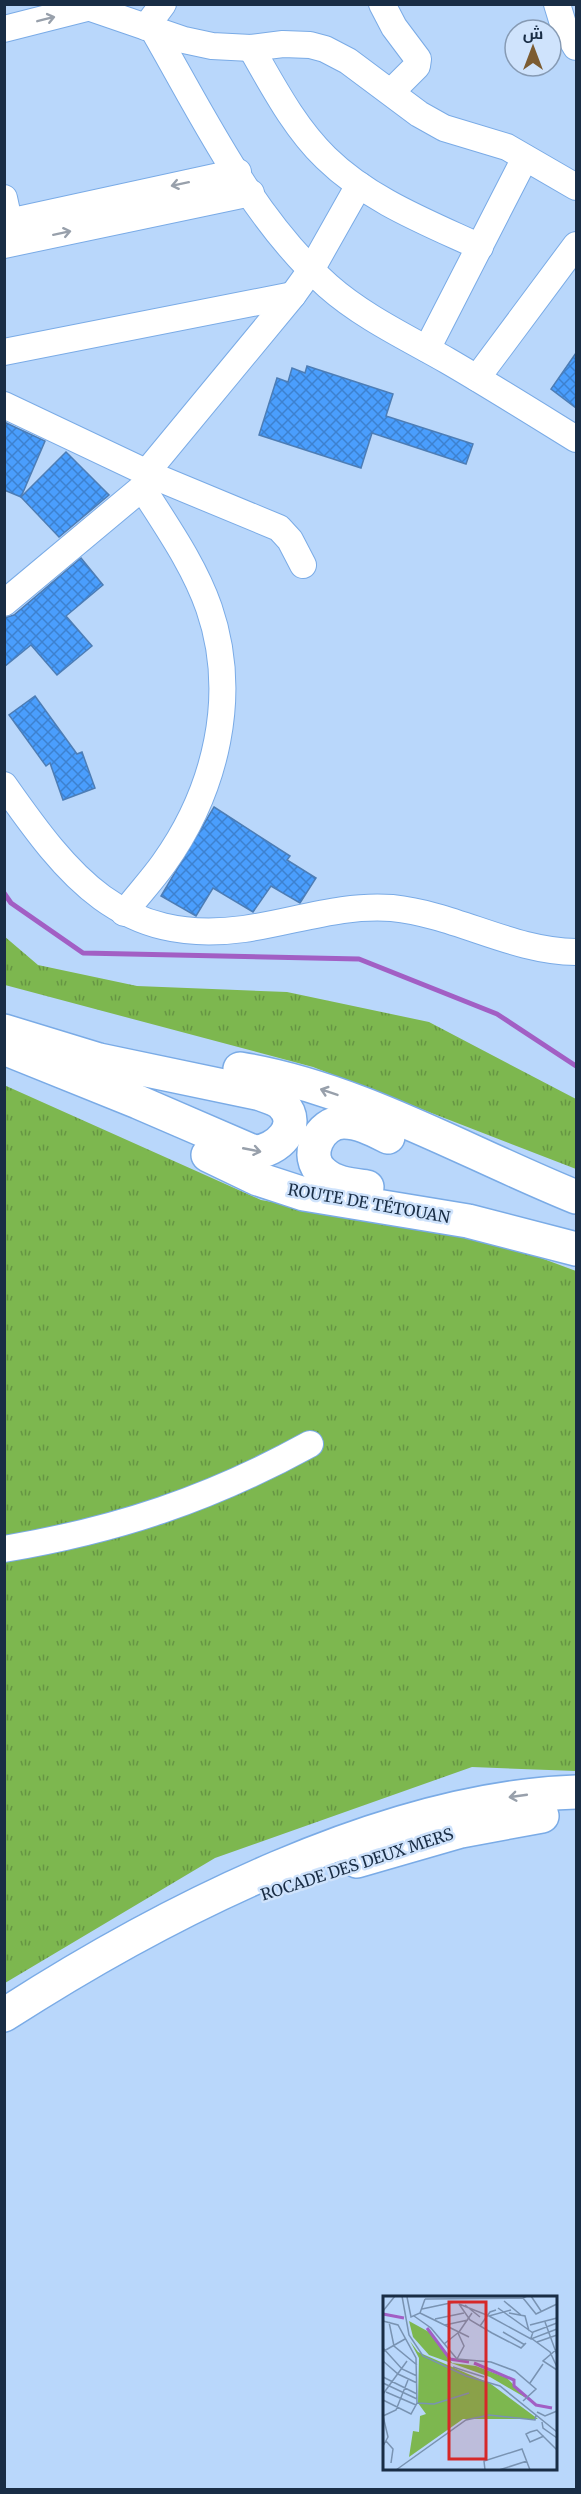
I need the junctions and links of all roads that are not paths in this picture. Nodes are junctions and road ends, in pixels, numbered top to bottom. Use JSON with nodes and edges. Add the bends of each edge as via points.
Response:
{"nodes":[{"id":1,"x":163,"y":4,"type":"edge"},
{"id":2,"x":382,"y":4,"type":"edge"},
{"id":3,"x":557,"y":4,"type":"edge"},
{"id":4,"x":83,"y":6,"type":"edge"},
{"id":5,"x":4,"y":29,"type":"edge"},
{"id":6,"x":150,"y":29,"type":"junction"},
{"id":7,"x":576,"y":47,"type":"edge"},
{"id":8,"x":251,"y":48,"type":"junction"},
{"id":9,"x":392,"y":91,"type":"junction"},
{"id":10,"x":525,"y":158,"type":"junction"},
{"id":11,"x":244,"y":183,"type":"junction"},
{"id":12,"x":359,"y":185,"type":"junction"},
{"id":13,"x":576,"y":187,"type":"edge"},
{"id":14,"x":7,"y":226,"type":"edge"},
{"id":15,"x":576,"y":245,"type":"edge"},
{"id":16,"x":480,"y":247,"type":"junction"},
{"id":17,"x":311,"y":270,"type":"junction"},
{"id":18,"x":293,"y":295,"type":"junction"},
{"id":19,"x":427,"y":349,"type":"junction"},
{"id":20,"x":4,"y":352,"type":"edge"},
{"id":21,"x":477,"y":378,"type":"junction"},
{"id":22,"x":4,"y":405,"type":"edge"},
{"id":23,"x":576,"y":439,"type":"edge"},
{"id":24,"x":148,"y":479,"type":"junction"},
{"id":25,"x":303,"y":565,"type":"dead end"},
{"id":26,"x":4,"y":603,"type":"edge"},
{"id":27,"x":4,"y":785,"type":"edge"},
{"id":28,"x":124,"y":913,"type":"junction"},
{"id":29,"x":576,"y":952,"type":"edge"},
{"id":30,"x":4,"y":1016,"type":"edge"},
{"id":31,"x":4,"y":1031,"type":"edge"},
{"id":32,"x":4,"y":1048,"type":"edge"},
{"id":33,"x":4,"y":1062,"type":"edge"},
{"id":34,"x":576,"y":1197,"type":"edge"},
{"id":35,"x":576,"y":1211,"type":"edge"},
{"id":36,"x":576,"y":1237,"type":"edge"},
{"id":37,"x":576,"y":1249,"type":"edge"},
{"id":38,"x":310,"y":1444,"type":"dead end"},
{"id":39,"x":4,"y":1549,"type":"edge"},
{"id":40,"x":576,"y":1792,"type":"edge"},
{"id":41,"x":576,"y":1814,"type":"edge"},
{"id":42,"x":141,"y":1933,"type":"junction"},
{"id":43,"x":4,"y":2015,"type":"edge"}],
"edges":[{"from":1,"to":6,"type":"street"},
{"from":2,"to":9,"type":"street","via":[[418,59],[417,66]]},
{"from":3,"to":7,"type":"street"},
{"from":5,"to":4,"type":"street","one_way":true},
{"from":4,"to":6,"type":"street"},
{"from":6,"to":8,"type":"street","via":[[212,46]]},
{"from":6,"to":11,"type":"street"},
{"from":8,"to":9,"type":"street","via":[[310,45],[348,61]]},
{"from":8,"to":12,"type":"street","via":[[291,116],[325,157]]},
{"from":9,"to":10,"type":"street","via":[[419,114],[444,128],[507,147]]},
{"from":10,"to":13,"type":"street"},
{"from":10,"to":16,"type":"street"},
{"from":11,"to":14,"type":"street"},
{"from":11,"to":17,"type":"street","via":[[279,236]]},
{"from":12,"to":16,"type":"street"},
{"from":12,"to":17,"type":"street"},
{"from":15,"to":21,"type":"street"},
{"from":16,"to":19,"type":"street"},
{"from":17,"to":18,"type":"street"},
{"from":17,"to":19,"type":"street","via":[[351,303]]},
{"from":18,"to":20,"type":"street"},
{"from":18,"to":24,"type":"street"},
{"from":19,"to":21,"type":"street"},
{"from":21,"to":23,"type":"street"},
{"from":22,"to":24,"type":"street"},
{"from":24,"to":25,"type":"street","via":[[279,528]]},
{"from":24,"to":26,"type":"street"},
{"from":24,"to":28,"type":"street","via":[[209,607],[220,653],[224,701],[215,750],[196,808],[164,864]]},
{"from":27,"to":28,"type":"street","via":[[59,860]]},
{"from":28,"to":29,"type":"street","via":[[180,929],[211,931],[244,929],[335,911],[390,908],[428,913],[536,948]]},
{"from":34,"to":30,"type":"highway","one_way":true,"via":[[317,1088],[267,1074],[102,1042]]},
{"from":32,"to":31,"type":"highway","one_way":true,"via":[[254,1152],[277,1147],[289,1127],[283,1104],[261,1094],[99,1060]]},
{"from":33,"to":37,"type":"highway","name":"ROUTE DE TÉTOUAN","via":[[72,1089],[281,1188],[468,1221]]},
{"from":35,"to":36,"type":"highway","via":[[419,1151],[363,1125],[333,1124],[319,1135],[316,1143],[318,1168],[339,1182],[464,1204]]},
{"from":38,"to":39,"type":"street","via":[[244,1480],[132,1521],[72,1538]]},
{"from":40,"to":42,"type":"highway","name":"ROCADE DES DEUX MERS","one_way":true,"via":[[499,1799],[419,1818],[269,1872]]},
{"from":41,"to":42,"type":"highway","name":"ROCADE DES DEUX MERS","via":[[532,1817],[460,1831]]},
{"from":42,"to":43,"type":"highway","name":"ROCADE DES DEUX MERS"}]}
